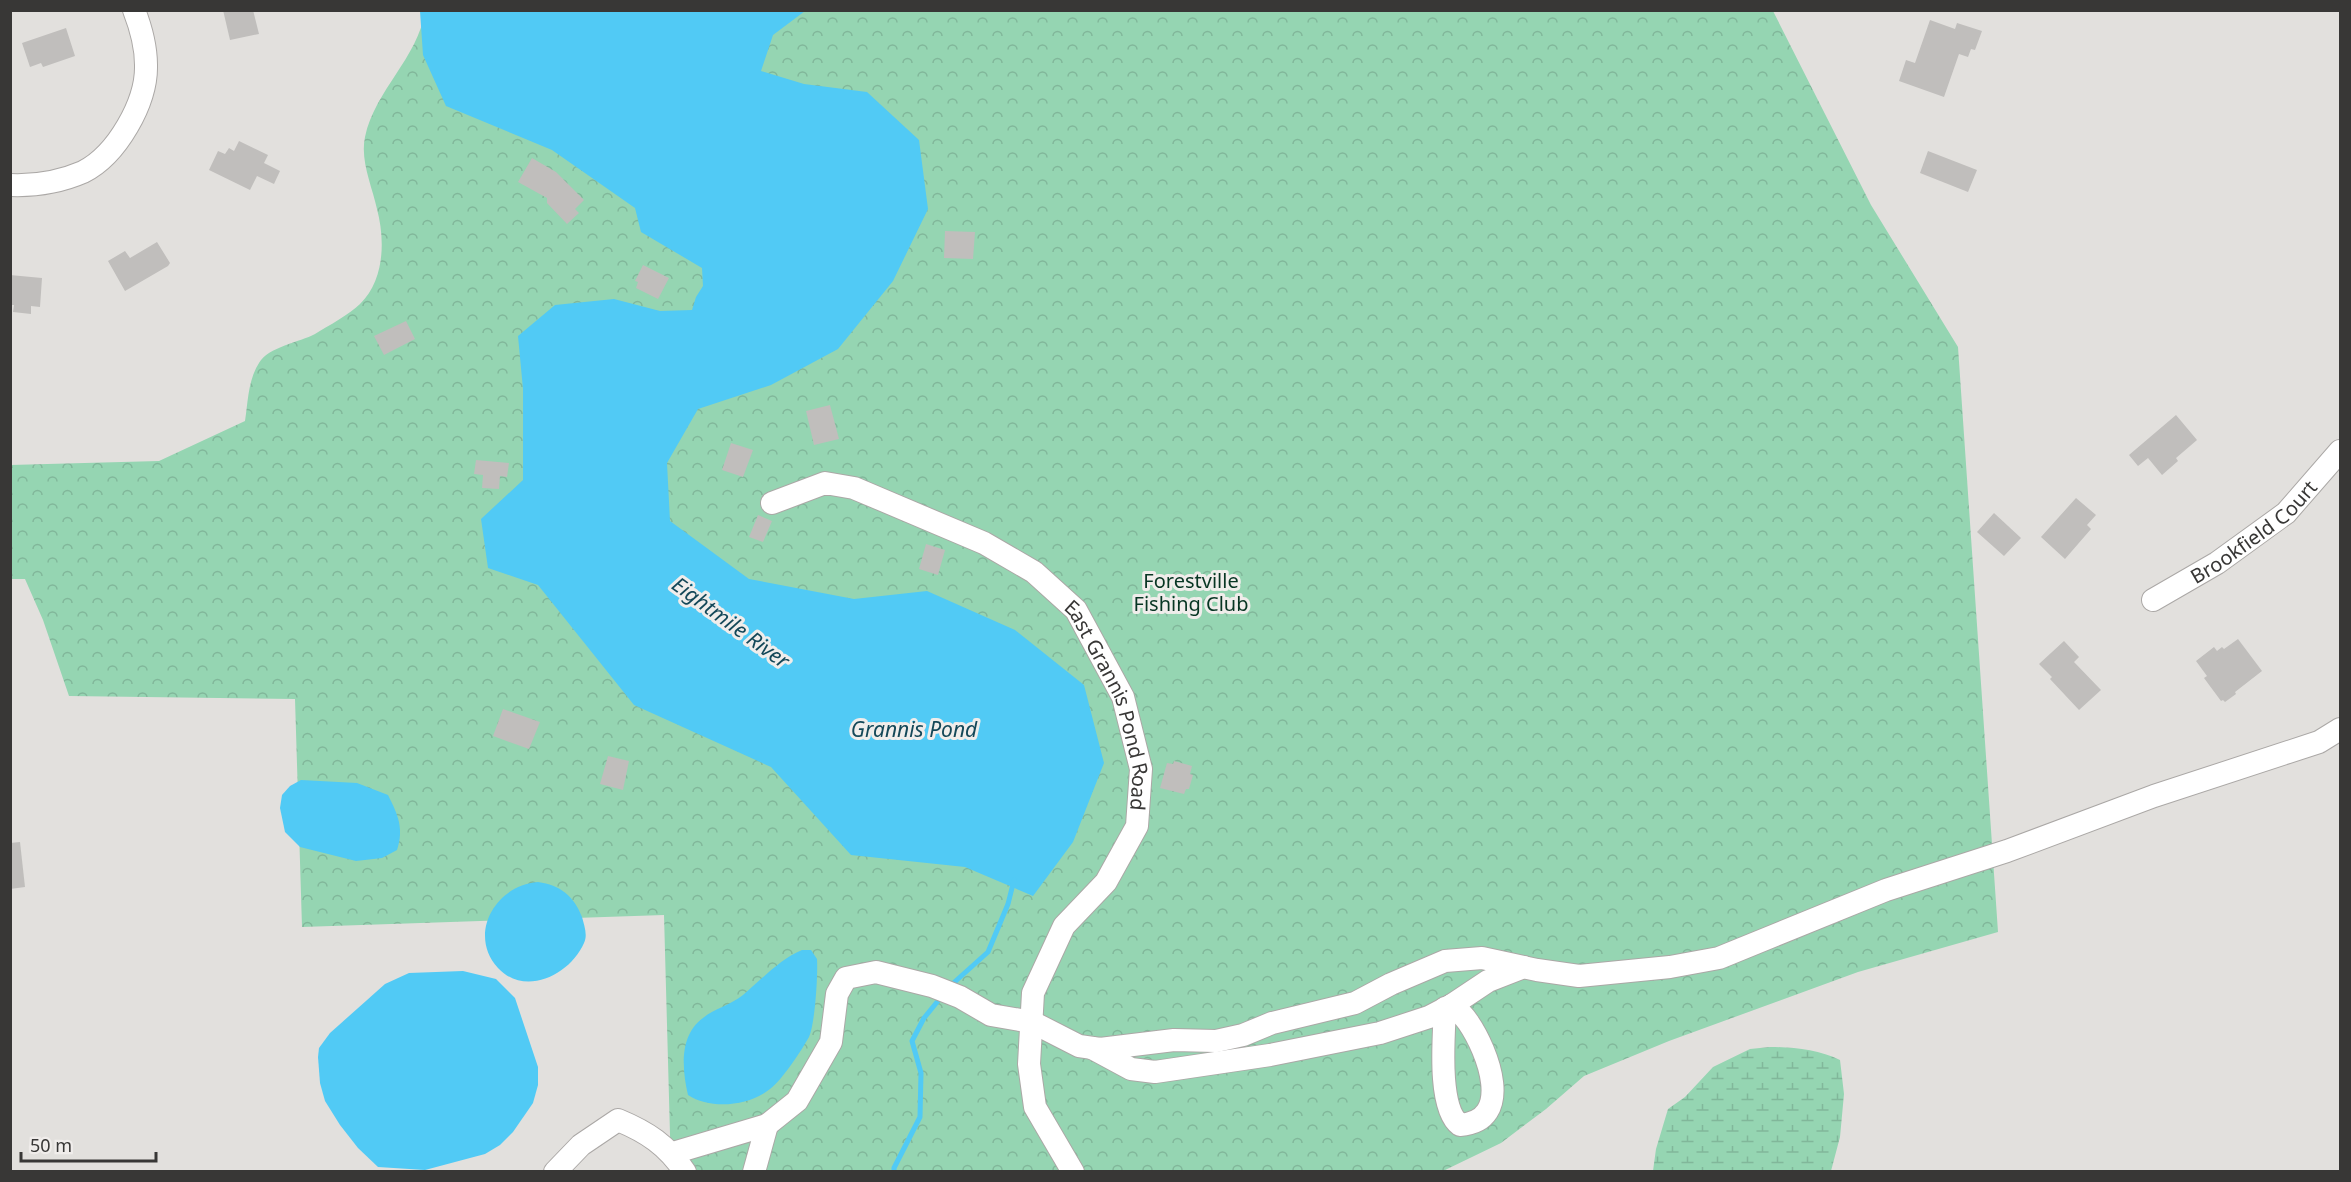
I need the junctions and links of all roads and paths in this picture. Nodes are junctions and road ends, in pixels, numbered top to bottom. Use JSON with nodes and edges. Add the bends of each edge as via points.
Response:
{"nodes":[{"id":1,"x":134,"y":10,"type":"edge"},
{"id":2,"x":10,"y":185,"type":"edge"},
{"id":3,"x":2340,"y":451,"type":"edge"},
{"id":4,"x":772,"y":503,"type":"dead end"},
{"id":5,"x":2153,"y":600,"type":"dead end"},
{"id":6,"x":2340,"y":729,"type":"edge"},
{"id":7,"x":1524,"y":968,"type":"junction"},
{"id":8,"x":1032,"y":1022,"type":"junction"},
{"id":9,"x":1091,"y":1048,"type":"junction"},
{"id":10,"x":767,"y":1125,"type":"junction"},
{"id":11,"x":679,"y":1162,"type":"edge"},
{"id":12,"x":555,"y":1172,"type":"edge"},
{"id":13,"x":754,"y":1172,"type":"edge"},
{"id":14,"x":1073,"y":1172,"type":"edge"}],
"edges":[{"from":1,"to":2,"type":"street","via":[[146,66],[137,110],[116,146],[84,171],[37,186]]},
{"from":3,"to":5,"type":"street","name":"Brookfield Court","via":[[2286,513],[2217,563]]},
{"from":4,"to":8,"type":"street","name":"East Grannis Pond Road","via":[[825,483],[854,488],[984,543],[1034,572],[1076,610],[1123,697],[1141,770],[1137,826],[1106,882],[1064,926],[1033,993]]},
{"from":6,"to":7,"type":"street","via":[[2319,742],[1886,890],[1719,958],[1670,968],[1580,976]]},
{"from":7,"to":9,"type":"street","via":[[1482,958],[1445,961],[1356,1003],[1272,1023],[1243,1035],[1216,1041],[1174,1040]]},
{"from":7,"to":9,"type":"street","via":[[1488,981],[1429,1017],[1380,1033],[1270,1055],[1155,1072],[1131,1069]]},
{"from":8,"to":9,"type":"street","via":[[1079,1046]]},
{"from":8,"to":10,"type":"street","via":[[991,1015],[932,986],[876,972],[846,978],[837,994],[831,1042],[796,1101]]},
{"from":8,"to":14,"type":"street","name":"East Grannis Pond Road","via":[[1029,1064],[1035,1107]]},
{"from":10,"to":11,"type":"street"},
{"from":10,"to":13,"type":"street"},
{"from":11,"to":12,"type":"street","via":[[657,1140],[618,1120],[581,1146]]}]}
